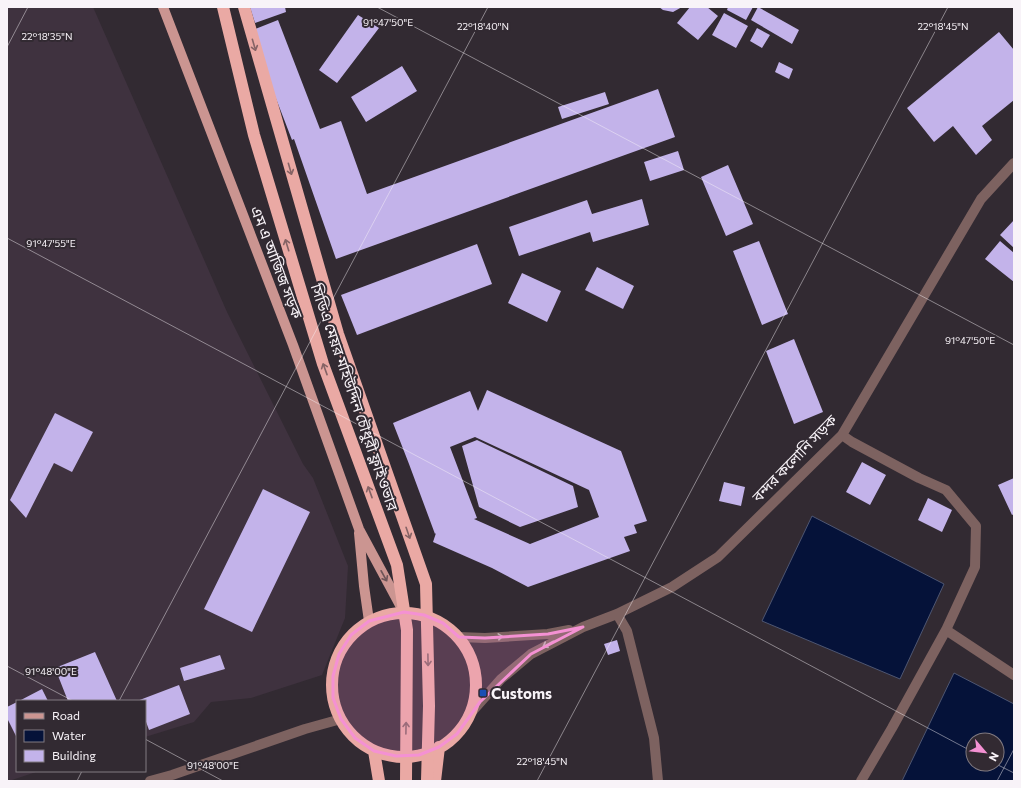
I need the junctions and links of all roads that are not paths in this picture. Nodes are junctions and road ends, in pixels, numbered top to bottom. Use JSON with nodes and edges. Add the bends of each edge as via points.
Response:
{"nodes":[{"id":1,"x":163,"y":7,"type":"edge"},
{"id":2,"x":223,"y":7,"type":"edge"},
{"id":3,"x":244,"y":7,"type":"edge"},
{"id":4,"x":1014,"y":163,"type":"edge"},
{"id":5,"x":842,"y":435,"type":"junction"},
{"id":6,"x":359,"y":529,"type":"junction"},
{"id":7,"x":404,"y":612,"type":"junction"},
{"id":8,"x":617,"y":614,"type":"junction"},
{"id":9,"x":369,"y":621,"type":"junction"},
{"id":10,"x":583,"y":627,"type":"junction"},
{"id":11,"x":946,"y":630,"type":"junction"},
{"id":12,"x":458,"y":637,"type":"junction"},
{"id":13,"x":1014,"y":675,"type":"edge"},
{"id":14,"x":469,"y":715,"type":"junction"},
{"id":15,"x":341,"y":719,"type":"junction"},
{"id":16,"x":440,"y":747,"type":"junction"},
{"id":17,"x":374,"y":751,"type":"junction"},
{"id":18,"x":150,"y":781,"type":"edge"},
{"id":19,"x":379,"y":781,"type":"edge"},
{"id":20,"x":406,"y":781,"type":"edge"},
{"id":21,"x":427,"y":781,"type":"edge"},
{"id":22,"x":435,"y":781,"type":"edge"},
{"id":23,"x":658,"y":781,"type":"edge"},
{"id":24,"x":861,"y":781,"type":"edge"}],
"edges":[{"from":1,"to":6,"type":"main road","name":"এম এ আজিজ সড়ক"},
{"from":20,"to":2,"type":"highway","name":"সিডিএ মেয়র মহিউদ্দিন চৌধুরী ফ্লাইওভার","one_way":true,"bridge":true,"via":[[407,630],[397,565],[323,364],[254,135]]},
{"from":3,"to":21,"type":"highway","one_way":true,"bridge":true,"via":[[338,334],[426,584],[429,706]]},
{"from":4,"to":5,"type":"street","name":"বন্দর কলোনি সড়ক","via":[[981,200]]},
{"from":5,"to":8,"type":"street","name":"বন্দর কলোনি সড়ক","via":[[718,557],[672,587]]},
{"from":5,"to":11,"type":"street","via":[[892,464],[946,490],[976,526],[975,567]]},
{"from":6,"to":7,"type":"main road","name":"এম এ আজিজ সড়ক","one_way":true},
{"from":6,"to":9,"type":"main road","name":"এম এ আজিজ সড়ক"},
{"from":7,"to":9,"type":"highway"},
{"from":7,"to":12,"type":"highway","via":[[424,615],[443,623]]},
{"from":8,"to":10,"type":"street","name":"বন্দর কলোনি সড়ক"},
{"from":8,"to":23,"type":"street","via":[[627,631],[654,738]]},
{"from":9,"to":15,"type":"highway","via":[[351,635],[339,654],[332,676],[333,698]]},
{"from":12,"to":10,"type":"street","name":"বন্দর কলোনি সড়ক","one_way":true,"via":[[548,634]]},
{"from":10,"to":14,"type":"street","name":"বন্দর কলোনি সড়ক","one_way":true,"via":[[531,654],[501,679]]},
{"from":11,"to":13,"type":"street"},
{"from":11,"to":24,"type":"street"},
{"from":12,"to":14,"type":"highway","via":[[472,661],[476,688]]},
{"from":14,"to":16,"type":"highway","via":[[457,734]]},
{"from":15,"to":17,"type":"highway","via":[[355,738]]},
{"from":15,"to":18,"type":"street"},
{"from":16,"to":17,"type":"highway","via":[[419,755],[396,756]]},
{"from":16,"to":22,"type":"highway"},
{"from":17,"to":19,"type":"highway"}]}
